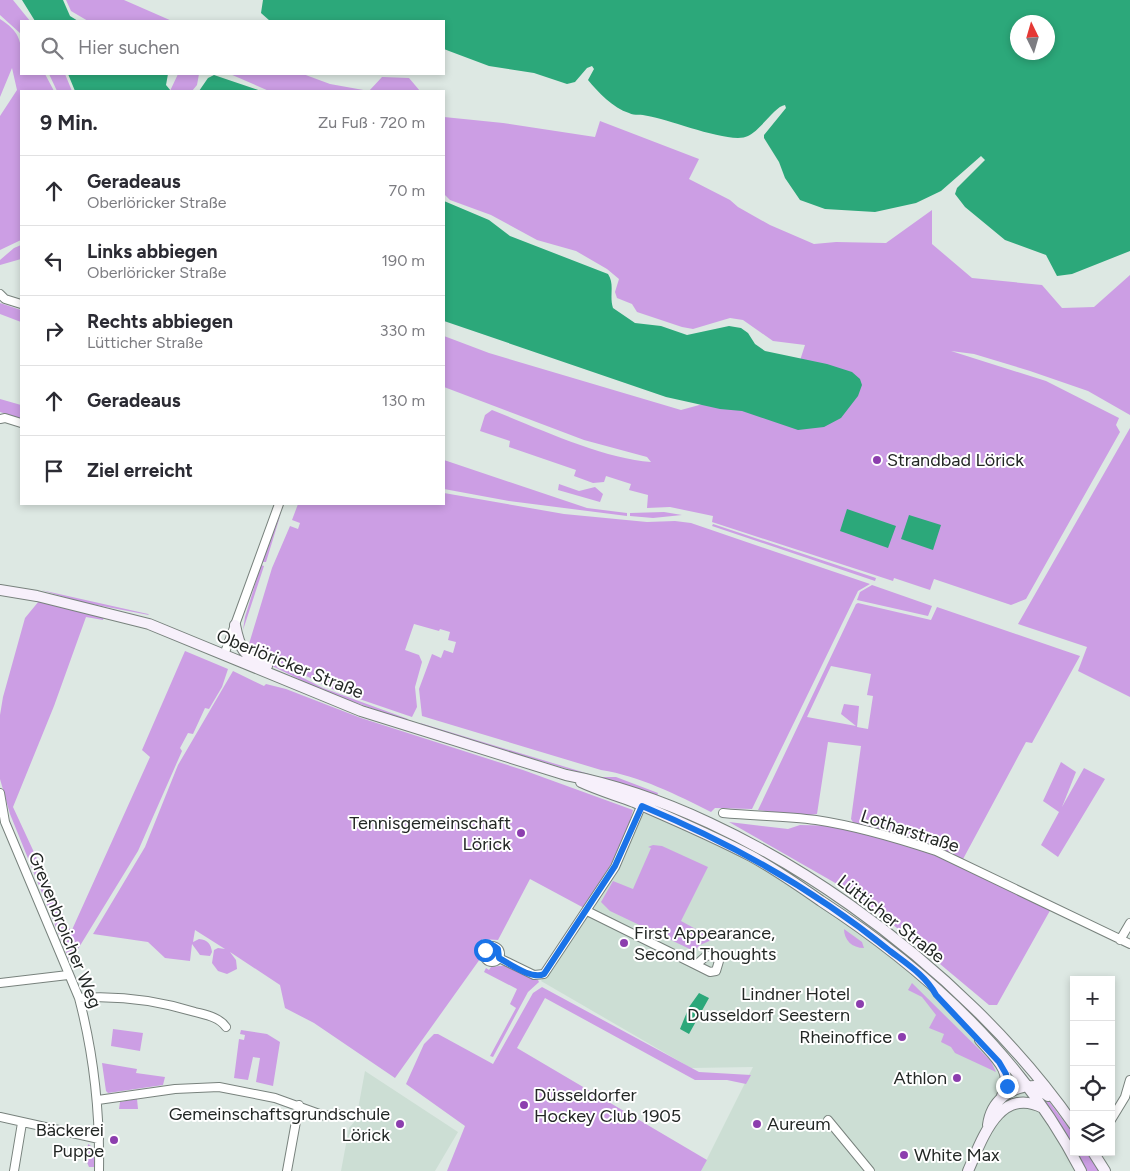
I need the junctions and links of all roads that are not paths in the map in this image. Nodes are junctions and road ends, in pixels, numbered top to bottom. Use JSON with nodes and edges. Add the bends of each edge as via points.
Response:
{"nodes":[{"id":1,"x":0,"y":294,"type":"edge"},
{"id":2,"x":20,"y":304,"type":"edge"},
{"id":3,"x":0,"y":419,"type":"edge"},
{"id":4,"x":20,"y":423,"type":"edge"},
{"id":5,"x":277,"y":505,"type":"edge"},
{"id":6,"x":0,"y":590,"type":"edge"},
{"id":7,"x":235,"y":625,"type":"junction"},
{"id":8,"x":224,"y":655,"type":"junction"},
{"id":9,"x":288,"y":683,"type":"junction"},
{"id":10,"x":0,"y":793,"type":"edge"},
{"id":11,"x":644,"y":801,"type":"junction"},
{"id":12,"x":723,"y":813,"type":"dead end"},
{"id":13,"x":587,"y":911,"type":"junction"},
{"id":14,"x":1130,"y":923,"type":"edge"},
{"id":15,"x":1120,"y":940,"type":"junction"},
{"id":16,"x":1130,"y":944,"type":"edge"},
{"id":17,"x":499,"y":958,"type":"dead end"},
{"id":18,"x":696,"y":965,"type":"dead end"},
{"id":19,"x":68,"y":975,"type":"junction"},
{"id":20,"x":929,"y":982,"type":"junction"},
{"id":21,"x":0,"y":983,"type":"edge"},
{"id":22,"x":79,"y":998,"type":"junction"},
{"id":23,"x":226,"y":1027,"type":"dead end"},
{"id":24,"x":1130,"y":1080,"type":"edge"},
{"id":25,"x":1028,"y":1086,"type":"junction"},
{"id":26,"x":1002,"y":1096,"type":"junction"},
{"id":27,"x":1054,"y":1097,"type":"junction"},
{"id":28,"x":98,"y":1100,"type":"junction"},
{"id":29,"x":299,"y":1106,"type":"junction"},
{"id":30,"x":1044,"y":1108,"type":"junction"},
{"id":31,"x":1115,"y":1113,"type":"edge"},
{"id":32,"x":338,"y":1114,"type":"dead end"},
{"id":33,"x":0,"y":1117,"type":"edge"},
{"id":34,"x":1070,"y":1119,"type":"edge"},
{"id":35,"x":828,"y":1120,"type":"dead end"},
{"id":36,"x":22,"y":1123,"type":"junction"},
{"id":37,"x":987,"y":1130,"type":"junction"},
{"id":38,"x":99,"y":1139,"type":"junction"},
{"id":39,"x":1096,"y":1156,"type":"edge"},
{"id":40,"x":14,"y":1171,"type":"edge"},
{"id":41,"x":99,"y":1171,"type":"edge"},
{"id":42,"x":287,"y":1171,"type":"edge"},
{"id":43,"x":870,"y":1171,"type":"edge"},
{"id":44,"x":968,"y":1171,"type":"edge"},
{"id":45,"x":1081,"y":1171,"type":"edge"},
{"id":46,"x":1105,"y":1171,"type":"edge"}],
"edges":[{"from":1,"to":2,"type":"street"},
{"from":3,"to":4,"type":"street"},
{"from":5,"to":7,"type":"street"},
{"from":6,"to":8,"type":"main road","name":"Oberlöricker Straße","via":[[149,624]]},
{"from":7,"to":8,"type":"street"},
{"from":7,"to":9,"type":"main road","via":[[244,653],[283,674]]},
{"from":8,"to":9,"type":"main road","name":"Oberlöricker Straße"},
{"from":9,"to":11,"type":"main road","name":"Oberlöricker Straße","via":[[361,711],[566,775],[595,780]]},
{"from":10,"to":19,"type":"street","name":"Grevenbroicher Weg","via":[[5,822]]},
{"from":11,"to":13,"type":"street","via":[[615,866]]},
{"from":11,"to":20,"type":"main road","name":"Lütticher Straße","via":[[781,874],[868,932]]},
{"from":11,"to":27,"type":"main road","name":"Lütticher Straße","via":[[754,846],[876,923],[984,1018]]},
{"from":12,"to":15,"type":"street","name":"Lotharstraße","via":[[815,820],[936,851]]},
{"from":13,"to":17,"type":"street","via":[[543,975],[534,976]]},
{"from":13,"to":18,"type":"street"},
{"from":14,"to":15,"type":"street"},
{"from":15,"to":16,"type":"street","name":"Lotharstraße"},
{"from":19,"to":21,"type":"street"},
{"from":19,"to":22,"type":"street","name":"Grevenbroicher Weg"},
{"from":20,"to":25,"type":"main road","name":"Lütticher Straße","via":[[1004,1056]]},
{"from":20,"to":26,"type":"main road","via":[[936,995],[1004,1068],[1007,1079]]},
{"from":22,"to":23,"type":"street","via":[[124,997],[160,1002],[217,1019]]},
{"from":22,"to":28,"type":"street","name":"Grevenbroicher Weg","via":[[91,1046]]},
{"from":24,"to":31,"type":"street"},
{"from":25,"to":26,"type":"main road"},
{"from":25,"to":27,"type":"main road"},
{"from":25,"to":30,"type":"main road","name":"Lütticher Straße"},
{"from":26,"to":37,"type":"main road","via":[[989,1117]]},
{"from":27,"to":34,"type":"main road","name":"Lütticher Straße"},
{"from":28,"to":29,"type":"street","via":[[175,1088],[219,1087]]},
{"from":28,"to":38,"type":"street","name":"Grevenbroicher Weg"},
{"from":29,"to":32,"type":"street","via":[[326,1116]]},
{"from":29,"to":42,"type":"street"},
{"from":30,"to":37,"type":"main road","via":[[1030,1102],[1015,1103],[999,1112]]},
{"from":30,"to":45,"type":"main road","name":"Lütticher Straße"},
{"from":33,"to":36,"type":"street"},
{"from":35,"to":43,"type":"street"},
{"from":36,"to":38,"type":"street"},
{"from":36,"to":40,"type":"street"},
{"from":37,"to":44,"type":"main road"},
{"from":38,"to":41,"type":"street","name":"Grevenbroicher Weg"},
{"from":39,"to":46,"type":"main road"}]}
